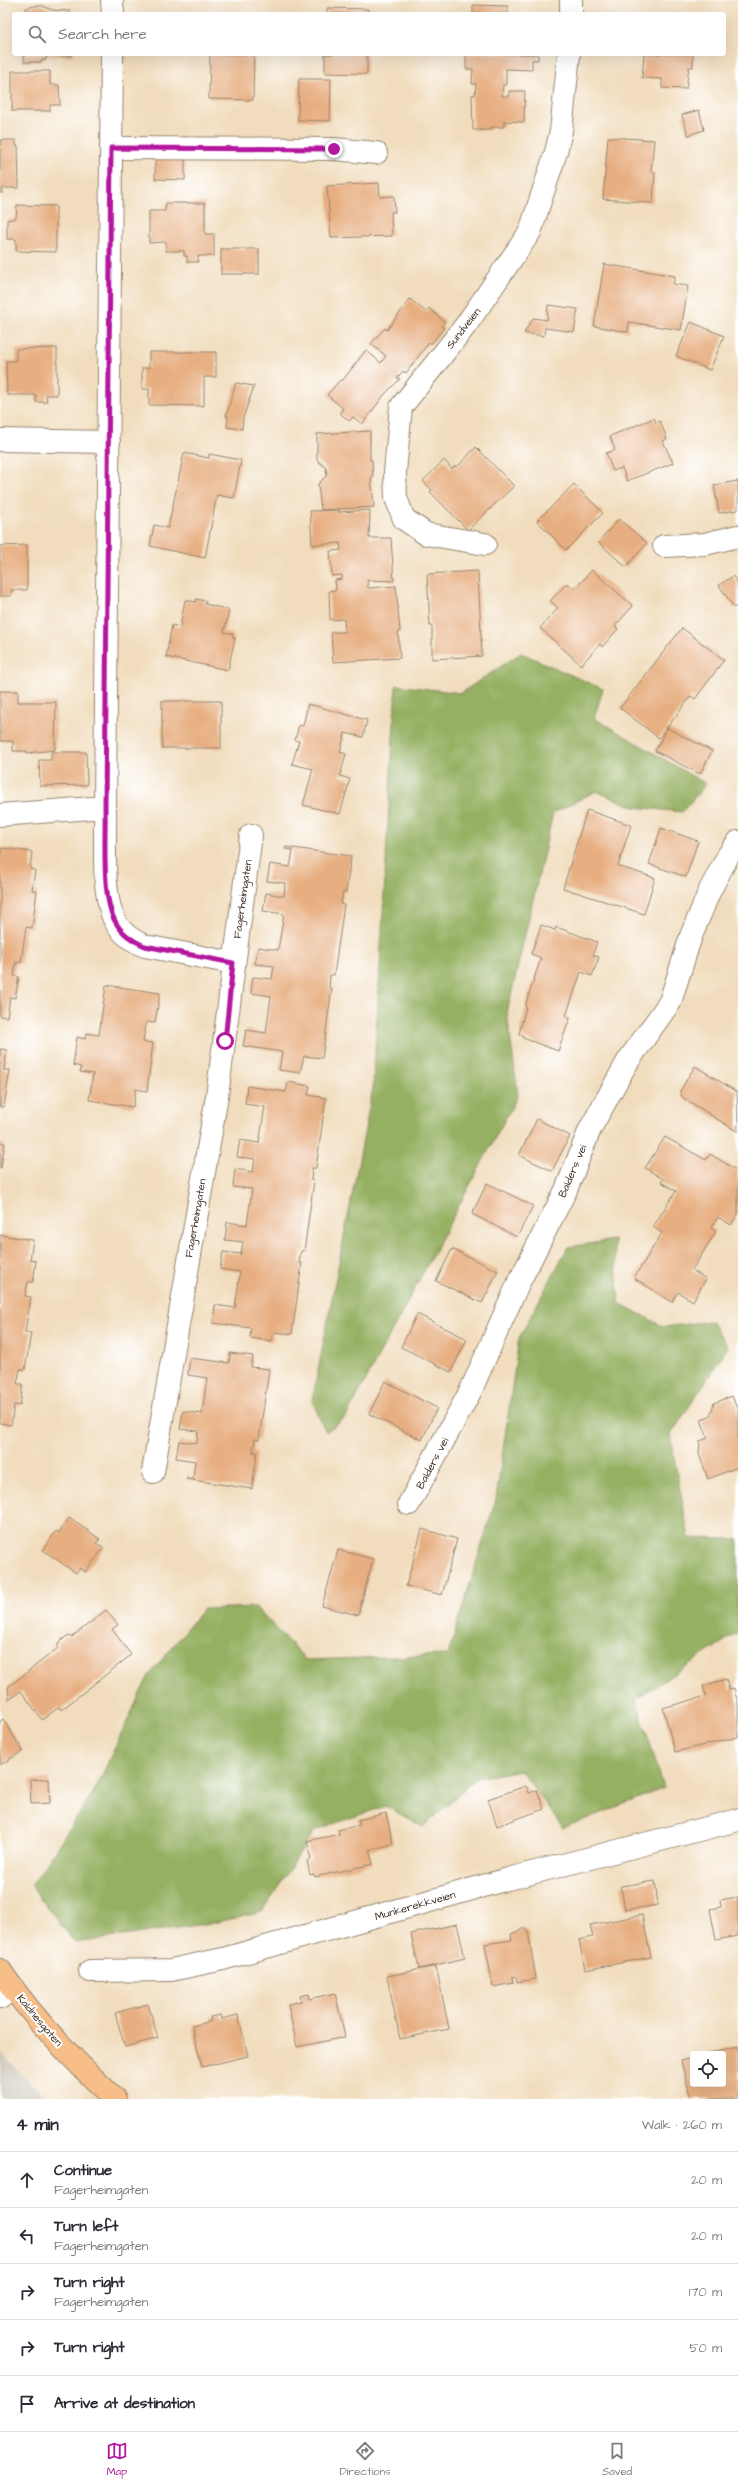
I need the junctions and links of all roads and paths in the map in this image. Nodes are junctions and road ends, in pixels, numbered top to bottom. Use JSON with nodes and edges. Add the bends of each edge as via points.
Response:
{"nodes":[{"id":1,"x":112,"y":0,"type":"edge"},
{"id":2,"x":571,"y":0,"type":"edge"},
{"id":3,"x":113,"y":12,"type":"edge"},
{"id":4,"x":571,"y":12,"type":"edge"},
{"id":5,"x":112,"y":56,"type":"edge"},
{"id":6,"x":569,"y":56,"type":"edge"},
{"id":7,"x":111,"y":148,"type":"junction"},
{"id":8,"x":376,"y":153,"type":"dead end"},
{"id":9,"x":0,"y":440,"type":"edge"},
{"id":10,"x":109,"y":442,"type":"junction"},
{"id":11,"x":738,"y":536,"type":"edge"},
{"id":12,"x":485,"y":544,"type":"dead end"},
{"id":13,"x":664,"y":546,"type":"dead end"},
{"id":14,"x":105,"y":807,"type":"junction"},
{"id":15,"x":0,"y":815,"type":"edge"},
{"id":16,"x":251,"y":835,"type":"dead end"},
{"id":17,"x":738,"y":842,"type":"edge"},
{"id":18,"x":233,"y":963,"type":"junction"},
{"id":19,"x":153,"y":1472,"type":"dead end"},
{"id":20,"x":409,"y":1504,"type":"dead end"},
{"id":21,"x":738,"y":1820,"type":"edge"},
{"id":22,"x":0,"y":1970,"type":"edge"},
{"id":23,"x":90,"y":1972,"type":"dead end"},
{"id":24,"x":7,"y":1993,"type":"edge"},
{"id":25,"x":115,"y":2099,"type":"edge"}],
"edges":[{"from":1,"to":3,"type":"street"},
{"from":2,"to":4,"type":"street"},
{"from":5,"to":7,"type":"street"},
{"from":6,"to":12,"type":"street","name":"Sundveien","via":[[561,131],[530,232],[466,326],[401,407],[395,478],[396,498],[404,518],[426,534]]},
{"from":7,"to":8,"type":"street","via":[[334,149]]},
{"from":7,"to":10,"type":"street"},
{"from":9,"to":10,"type":"street"},
{"from":10,"to":14,"type":"street"},
{"from":11,"to":13,"type":"street","via":[[706,544]]},
{"from":14,"to":15,"type":"street"},
{"from":14,"to":18,"type":"street","via":[[106,889],[115,922],[133,941],[145,946]]},
{"from":16,"to":18,"type":"street","name":"Fagerheimgaten"},
{"from":17,"to":20,"type":"street","name":"Balders vei","via":[[710,890],[690,936],[670,1002],[628,1061],[590,1129],[566,1190],[518,1284],[470,1392]]},
{"from":18,"to":19,"type":"street","name":"Fagerheimgaten","via":[[217,1096]]},
{"from":21,"to":23,"type":"street","name":"Munkerekkveien","via":[[508,1879],[223,1959],[171,1970]]},
{"from":22,"to":24,"type":"main road","name":"Kaldnesgaten"},
{"from":24,"to":25,"type":"main road","name":"Kaldnesgaten"}]}
